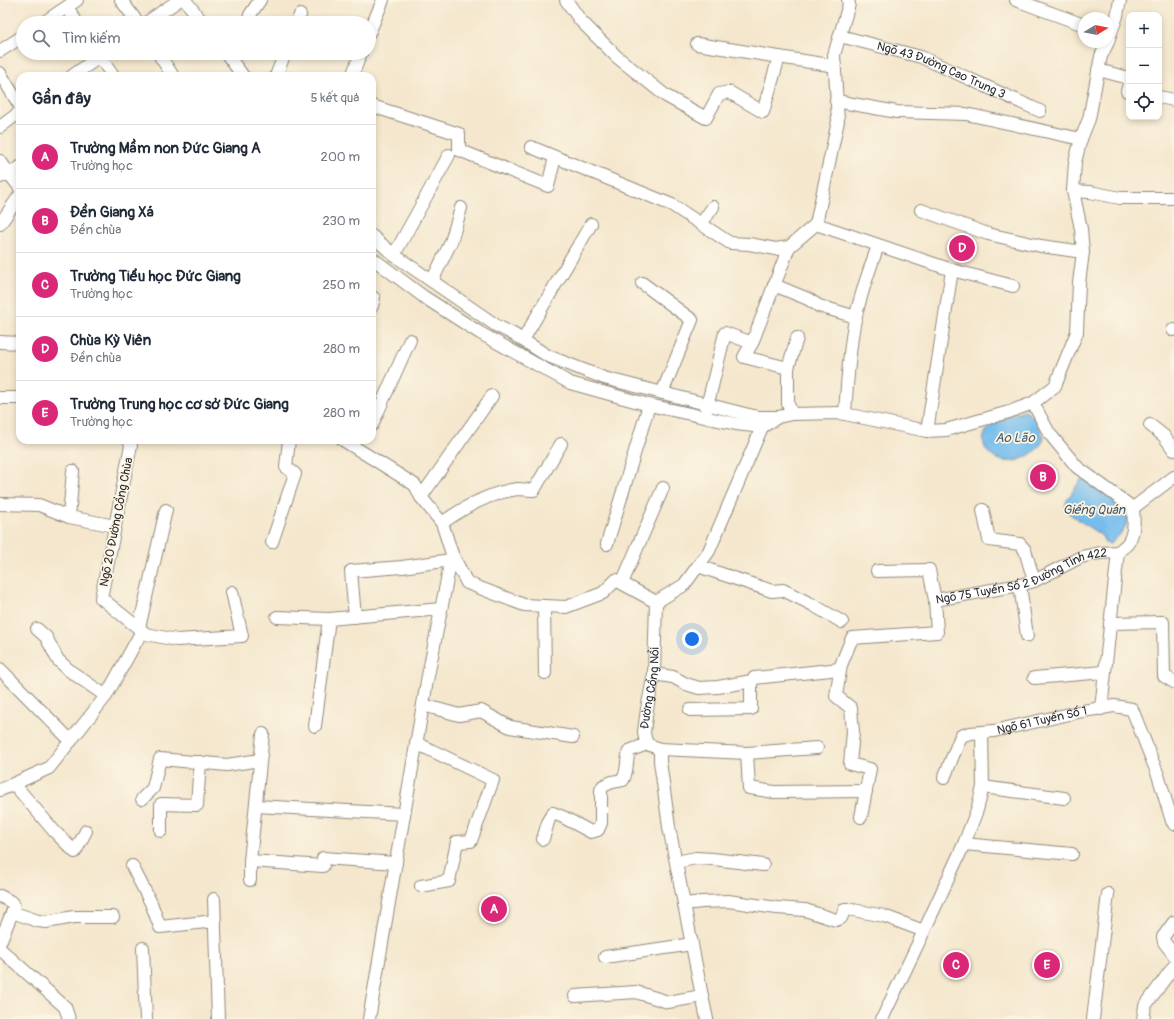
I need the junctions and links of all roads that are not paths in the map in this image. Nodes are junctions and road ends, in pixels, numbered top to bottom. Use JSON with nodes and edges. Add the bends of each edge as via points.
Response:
{"nodes":[{"id":1,"x":121,"y":0,"type":"edge"},
{"id":2,"x":179,"y":0,"type":"edge"},
{"id":3,"x":185,"y":0,"type":"edge"},
{"id":4,"x":260,"y":0,"type":"edge"},
{"id":5,"x":383,"y":0,"type":"edge"},
{"id":6,"x":566,"y":0,"type":"edge"},
{"id":7,"x":848,"y":0,"type":"edge"},
{"id":8,"x":1016,"y":0,"type":"edge"},
{"id":9,"x":1120,"y":0,"type":"edge"},
{"id":10,"x":72,"y":3,"type":"edge"},
{"id":11,"x":53,"y":16,"type":"edge"},
{"id":12,"x":75,"y":16,"type":"edge"},
{"id":13,"x":133,"y":16,"type":"edge"},
{"id":14,"x":156,"y":16,"type":"edge"},
{"id":15,"x":198,"y":16,"type":"edge"},
{"id":16,"x":250,"y":16,"type":"edge"},
{"id":17,"x":376,"y":16,"type":"edge"},
{"id":18,"x":1078,"y":23,"type":"edge"},
{"id":19,"x":1114,"y":25,"type":"edge"},
{"id":20,"x":840,"y":36,"type":"junction"},
{"id":21,"x":16,"y":41,"type":"edge"},
{"id":22,"x":696,"y":44,"type":"dead end"},
{"id":23,"x":1105,"y":48,"type":"edge"},
{"id":24,"x":0,"y":51,"type":"edge"},
{"id":25,"x":779,"y":57,"type":"junction"},
{"id":26,"x":92,"y":60,"type":"edge"},
{"id":27,"x":104,"y":60,"type":"edge"},
{"id":28,"x":163,"y":60,"type":"edge"},
{"id":29,"x":231,"y":60,"type":"edge"},
{"id":30,"x":236,"y":60,"type":"edge"},
{"id":31,"x":282,"y":60,"type":"edge"},
{"id":32,"x":358,"y":60,"type":"edge"},
{"id":33,"x":235,"y":65,"type":"junction"},
{"id":34,"x":835,"y":66,"type":"junction"},
{"id":35,"x":1098,"y":70,"type":"junction"},
{"id":36,"x":77,"y":72,"type":"edge"},
{"id":37,"x":111,"y":72,"type":"edge"},
{"id":38,"x":170,"y":72,"type":"edge"},
{"id":39,"x":240,"y":72,"type":"edge"},
{"id":40,"x":278,"y":72,"type":"edge"},
{"id":41,"x":354,"y":72,"type":"edge"},
{"id":42,"x":0,"y":73,"type":"edge"},
{"id":43,"x":1126,"y":77,"type":"edge"},
{"id":44,"x":1162,"y":98,"type":"edge"},
{"id":45,"x":16,"y":99,"type":"edge"},
{"id":46,"x":1174,"y":100,"type":"edge"},
{"id":47,"x":836,"y":101,"type":"junction"},
{"id":48,"x":376,"y":107,"type":"edge"},
{"id":49,"x":1040,"y":111,"type":"dead end"},
{"id":50,"x":16,"y":115,"type":"edge"},
{"id":51,"x":0,"y":127,"type":"edge"},
{"id":52,"x":1081,"y":139,"type":"junction"},
{"id":53,"x":531,"y":147,"type":"dead end"},
{"id":54,"x":450,"y":155,"type":"dead end"},
{"id":55,"x":555,"y":157,"type":"junction"},
{"id":56,"x":0,"y":161,"type":"edge"},
{"id":57,"x":16,"y":169,"type":"edge"},
{"id":58,"x":5,"y":176,"type":"edge"},
{"id":59,"x":16,"y":185,"type":"edge"},
{"id":60,"x":1073,"y":191,"type":"junction"},
{"id":61,"x":1174,"y":198,"type":"edge"},
{"id":62,"x":16,"y":200,"type":"edge"},
{"id":63,"x":713,"y":207,"type":"dead end"},
{"id":64,"x":460,"y":208,"type":"dead end"},
{"id":65,"x":921,"y":210,"type":"dead end"},
{"id":66,"x":0,"y":224,"type":"edge"},
{"id":67,"x":591,"y":224,"type":"dead end"},
{"id":68,"x":701,"y":224,"type":"junction"},
{"id":69,"x":816,"y":224,"type":"junction"},
{"id":70,"x":376,"y":239,"type":"edge"},
{"id":71,"x":789,"y":246,"type":"junction"},
{"id":72,"x":878,"y":246,"type":"junction"},
{"id":73,"x":1083,"y":252,"type":"junction"},
{"id":74,"x":394,"y":255,"type":"junction"},
{"id":75,"x":376,"y":261,"type":"edge"},
{"id":76,"x":952,"y":270,"type":"junction"},
{"id":77,"x":432,"y":281,"type":"junction"},
{"id":78,"x":642,"y":283,"type":"dead end"},
{"id":79,"x":774,"y":285,"type":"junction"},
{"id":80,"x":1013,"y":286,"type":"dead end"},
{"id":81,"x":856,"y":317,"type":"junction"},
{"id":82,"x":797,"y":338,"type":"dead end"},
{"id":83,"x":410,"y":340,"type":"dead end"},
{"id":84,"x":523,"y":340,"type":"junction"},
{"id":85,"x":0,"y":342,"type":"edge"},
{"id":86,"x":16,"y":343,"type":"edge"},
{"id":87,"x":752,"y":344,"type":"junction"},
{"id":88,"x":788,"y":368,"type":"junction"},
{"id":89,"x":662,"y":393,"type":"junction"},
{"id":90,"x":492,"y":396,"type":"dead end"},
{"id":91,"x":0,"y":398,"type":"edge"},
{"id":92,"x":16,"y":398,"type":"edge"},
{"id":93,"x":1033,"y":403,"type":"junction"},
{"id":94,"x":708,"y":404,"type":"junction"},
{"id":95,"x":649,"y":406,"type":"junction"},
{"id":96,"x":792,"y":414,"type":"junction"},
{"id":97,"x":845,"y":414,"type":"junction"},
{"id":98,"x":376,"y":416,"type":"edge"},
{"id":99,"x":704,"y":416,"type":"junction"},
{"id":100,"x":778,"y":416,"type":"junction"},
{"id":101,"x":1150,"y":425,"type":"dead end"},
{"id":102,"x":762,"y":426,"type":"junction"},
{"id":103,"x":927,"y":431,"type":"junction"},
{"id":104,"x":131,"y":444,"type":"edge"},
{"id":105,"x":289,"y":444,"type":"edge"},
{"id":106,"x":561,"y":444,"type":"dead end"},
{"id":107,"x":363,"y":445,"type":"edge"},
{"id":108,"x":1174,"y":450,"type":"edge"},
{"id":109,"x":73,"y":471,"type":"dead end"},
{"id":110,"x":1174,"y":476,"type":"edge"},
{"id":111,"x":663,"y":488,"type":"dead end"},
{"id":112,"x":422,"y":497,"type":"junction"},
{"id":113,"x":0,"y":504,"type":"edge"},
{"id":114,"x":1133,"y":508,"type":"junction"},
{"id":115,"x":166,"y":510,"type":"dead end"},
{"id":116,"x":983,"y":510,"type":"dead end"},
{"id":117,"x":69,"y":517,"type":"junction"},
{"id":118,"x":442,"y":523,"type":"junction"},
{"id":119,"x":115,"y":526,"type":"junction"},
{"id":120,"x":272,"y":542,"type":"dead end"},
{"id":121,"x":607,"y":544,"type":"dead end"},
{"id":122,"x":1118,"y":552,"type":"junction"},
{"id":123,"x":451,"y":557,"type":"junction"},
{"id":124,"x":698,"y":566,"type":"junction"},
{"id":125,"x":877,"y":571,"type":"dead end"},
{"id":126,"x":1034,"y":581,"type":"junction"},
{"id":127,"x":622,"y":583,"type":"junction"},
{"id":128,"x":1020,"y":585,"type":"junction"},
{"id":129,"x":232,"y":592,"type":"dead end"},
{"id":130,"x":934,"y":600,"type":"junction"},
{"id":131,"x":656,"y":602,"type":"junction"},
{"id":132,"x":544,"y":606,"type":"junction"},
{"id":133,"x":441,"y":609,"type":"junction"},
{"id":134,"x":277,"y":617,"type":"dead end"},
{"id":135,"x":355,"y":617,"type":"junction"},
{"id":136,"x":329,"y":619,"type":"junction"},
{"id":137,"x":842,"y":622,"type":"dead end"},
{"id":138,"x":1110,"y":623,"type":"junction"},
{"id":139,"x":37,"y":629,"type":"dead end"},
{"id":140,"x":141,"y":630,"type":"junction"},
{"id":141,"x":1027,"y":636,"type":"dead end"},
{"id":142,"x":840,"y":669,"type":"junction"},
{"id":143,"x":1104,"y":672,"type":"junction"},
{"id":144,"x":545,"y":673,"type":"dead end"},
{"id":145,"x":654,"y":674,"type":"junction"},
{"id":146,"x":2,"y":675,"type":"edge"},
{"id":147,"x":1034,"y":678,"type":"dead end"},
{"id":148,"x":752,"y":681,"type":"junction"},
{"id":149,"x":1174,"y":682,"type":"edge"},
{"id":150,"x":106,"y":696,"type":"junction"},
{"id":151,"x":423,"y":705,"type":"junction"},
{"id":152,"x":1101,"y":709,"type":"junction"},
{"id":153,"x":690,"y":710,"type":"dead end"},
{"id":154,"x":315,"y":726,"type":"dead end"},
{"id":155,"x":982,"y":732,"type":"junction"},
{"id":156,"x":263,"y":734,"type":"dead end"},
{"id":157,"x":573,"y":737,"type":"dead end"},
{"id":158,"x":71,"y":741,"type":"junction"},
{"id":159,"x":416,"y":743,"type":"junction"},
{"id":160,"x":647,"y":744,"type":"junction"},
{"id":161,"x":817,"y":748,"type":"dead end"},
{"id":162,"x":660,"y":749,"type":"junction"},
{"id":163,"x":747,"y":753,"type":"junction"},
{"id":164,"x":260,"y":760,"type":"junction"},
{"id":165,"x":200,"y":762,"type":"junction"},
{"id":166,"x":944,"y":778,"type":"dead end"},
{"id":167,"x":14,"y":784,"type":"junction"},
{"id":168,"x":983,"y":787,"type":"junction"},
{"id":169,"x":0,"y":790,"type":"edge"},
{"id":170,"x":866,"y":791,"type":"junction"},
{"id":171,"x":1064,"y":798,"type":"dead end"},
{"id":172,"x":142,"y":799,"type":"dead end"},
{"id":173,"x":256,"y":806,"type":"junction"},
{"id":174,"x":404,"y":814,"type":"junction"},
{"id":175,"x":861,"y":817,"type":"dead end"},
{"id":176,"x":1174,"y":824,"type":"edge"},
{"id":177,"x":86,"y":831,"type":"dead end"},
{"id":178,"x":161,"y":831,"type":"dead end"},
{"id":179,"x":543,"y":839,"type":"dead end"},
{"id":180,"x":964,"y":844,"type":"junction"},
{"id":181,"x":1072,"y":854,"type":"dead end"},
{"id":182,"x":250,"y":861,"type":"junction"},
{"id":183,"x":676,"y":862,"type":"junction"},
{"id":184,"x":396,"y":863,"type":"junction"},
{"id":185,"x":763,"y":865,"type":"dead end"},
{"id":186,"x":132,"y":866,"type":"dead end"},
{"id":187,"x":250,"y":880,"type":"dead end"},
{"id":188,"x":421,"y":886,"type":"dead end"},
{"id":189,"x":1108,"y":894,"type":"dead end"},
{"id":190,"x":0,"y":896,"type":"edge"},
{"id":191,"x":214,"y":899,"type":"dead end"},
{"id":192,"x":684,"y":904,"type":"junction"},
{"id":193,"x":12,"y":912,"type":"junction"},
{"id":194,"x":113,"y":917,"type":"dead end"},
{"id":195,"x":215,"y":921,"type":"junction"},
{"id":196,"x":1174,"y":922,"type":"edge"},
{"id":197,"x":924,"y":931,"type":"junction"},
{"id":198,"x":0,"y":942,"type":"edge"},
{"id":199,"x":692,"y":944,"type":"junction"},
{"id":200,"x":143,"y":948,"type":"dead end"},
{"id":201,"x":0,"y":949,"type":"edge"},
{"id":202,"x":1174,"y":955,"type":"edge"},
{"id":203,"x":605,"y":957,"type":"dead end"},
{"id":204,"x":1174,"y":966,"type":"edge"},
{"id":205,"x":575,"y":996,"type":"dead end"},
{"id":206,"x":702,"y":996,"type":"junction"},
{"id":207,"x":68,"y":1019,"type":"edge"},
{"id":208,"x":146,"y":1019,"type":"edge"},
{"id":209,"x":218,"y":1019,"type":"edge"},
{"id":210,"x":369,"y":1019,"type":"edge"},
{"id":211,"x":707,"y":1019,"type":"edge"},
{"id":212,"x":882,"y":1019,"type":"edge"},
{"id":213,"x":1093,"y":1019,"type":"edge"},
{"id":214,"x":1143,"y":1019,"type":"edge"}],
"edges":[{"from":1,"to":13,"type":"street"},
{"from":2,"to":14,"type":"street"},
{"from":3,"to":15,"type":"street"},
{"from":4,"to":16,"type":"street"},
{"from":5,"to":17,"type":"street"},
{"from":6,"to":25,"type":"street","via":[[580,20],[617,57],[666,96],[706,118],[719,94],[729,92],[763,112]]},
{"from":7,"to":20,"type":"street"},
{"from":8,"to":18,"type":"street"},
{"from":9,"to":19,"type":"street"},
{"from":10,"to":11,"type":"street"},
{"from":10,"to":12,"type":"street"},
{"from":20,"to":34,"type":"street","via":[[834,55]]},
{"from":20,"to":49,"type":"street","name":"Ngõ 43 Đường Cao Trung 3","via":[[921,56]]},
{"from":21,"to":24,"type":"street"},
{"from":22,"to":25,"type":"street"},
{"from":23,"to":35,"type":"street"},
{"from":25,"to":34,"type":"street"},
{"from":26,"to":36,"type":"street"},
{"from":27,"to":37,"type":"street"},
{"from":28,"to":38,"type":"street"},
{"from":29,"to":33,"type":"street"},
{"from":30,"to":33,"type":"street"},
{"from":31,"to":40,"type":"street"},
{"from":32,"to":41,"type":"street"},
{"from":33,"to":39,"type":"street"},
{"from":34,"to":47,"type":"street"},
{"from":35,"to":43,"type":"street"},
{"from":35,"to":52,"type":"street","via":[[1089,119]]},
{"from":42,"to":45,"type":"street"},
{"from":44,"to":46,"type":"street"},
{"from":47,"to":52,"type":"street","via":[[897,112],[966,114]]},
{"from":47,"to":69,"type":"street","via":[[838,121]]},
{"from":48,"to":55,"type":"street","via":[[459,134],[459,150],[548,186]]},
{"from":50,"to":51,"type":"street"},
{"from":52,"to":60,"type":"street","via":[[1075,162]]},
{"from":53,"to":55,"type":"street"},
{"from":54,"to":74,"type":"street"},
{"from":55,"to":68,"type":"street","via":[[672,205]]},
{"from":56,"to":58,"type":"street"},
{"from":57,"to":58,"type":"street"},
{"from":58,"to":59,"type":"street"},
{"from":60,"to":61,"type":"street","via":[[1120,198]]},
{"from":60,"to":73,"type":"street"},
{"from":62,"to":66,"type":"street"},
{"from":63,"to":68,"type":"street"},
{"from":64,"to":77,"type":"street","via":[[450,242]]},
{"from":65,"to":73,"type":"street","via":[[988,234]]},
{"from":67,"to":84,"type":"street"},
{"from":68,"to":71,"type":"street","via":[[730,243],[776,249]]},
{"from":69,"to":71,"type":"street"},
{"from":69,"to":72,"type":"street"},
{"from":70,"to":74,"type":"street"},
{"from":71,"to":79,"type":"street"},
{"from":72,"to":76,"type":"street"},
{"from":72,"to":81,"type":"street"},
{"from":73,"to":93,"type":"street","via":[[1077,332],[1055,386]]},
{"from":74,"to":77,"type":"street"},
{"from":75,"to":95,"type":"street","via":[[424,297],[480,333],[570,382]]},
{"from":76,"to":80,"type":"street"},
{"from":76,"to":103,"type":"street"},
{"from":77,"to":84,"type":"street","via":[[497,326]]},
{"from":78,"to":89,"type":"street","via":[[696,318]]},
{"from":79,"to":81,"type":"street","via":[[819,306]]},
{"from":79,"to":87,"type":"street"},
{"from":81,"to":97,"type":"street","via":[[847,376]]},
{"from":82,"to":88,"type":"street"},
{"from":83,"to":98,"type":"street"},
{"from":84,"to":89,"type":"street","via":[[548,356],[604,378]]},
{"from":85,"to":86,"type":"street"},
{"from":87,"to":88,"type":"street","via":[[744,357]]},
{"from":87,"to":94,"type":"street","via":[[725,333]]},
{"from":88,"to":96,"type":"street","via":[[788,404]]},
{"from":89,"to":94,"type":"street"},
{"from":90,"to":112,"type":"street"},
{"from":91,"to":92,"type":"street"},
{"from":93,"to":103,"type":"street","via":[[946,430]]},
{"from":93,"to":114,"type":"street","via":[[1049,433],[1078,467]]},
{"from":94,"to":99,"type":"street"},
{"from":94,"to":100,"type":"street","via":[[759,417]]},
{"from":95,"to":99,"type":"street"},
{"from":95,"to":121,"type":"street"},
{"from":96,"to":97,"type":"street"},
{"from":96,"to":100,"type":"street"},
{"from":97,"to":103,"type":"street"},
{"from":99,"to":102,"type":"street","via":[[736,424]]},
{"from":100,"to":102,"type":"street"},
{"from":101,"to":108,"type":"street","via":[[1164,436]]},
{"from":102,"to":124,"type":"street","via":[[710,551]]},
{"from":104,"to":119,"type":"street","name":"Ngõ 20 Đường Cổng Chùa"},
{"from":105,"to":120,"type":"street","via":[[286,467],[295,474]]},
{"from":106,"to":118,"type":"street","via":[[534,490],[518,489],[496,494],[461,509]]},
{"from":107,"to":112,"type":"street","via":[[415,485]]},
{"from":109,"to":117,"type":"street"},
{"from":110,"to":114,"type":"street"},
{"from":111,"to":127,"type":"street"},
{"from":112,"to":118,"type":"street"},
{"from":113,"to":117,"type":"street","via":[[39,505]]},
{"from":114,"to":122,"type":"street","via":[[1133,528],[1128,543]]},
{"from":115,"to":140,"type":"street"},
{"from":116,"to":126,"type":"street","via":[[989,540],[1020,544],[1025,550]]},
{"from":117,"to":119,"type":"street"},
{"from":118,"to":123,"type":"street"},
{"from":119,"to":140,"type":"street","name":"Ngõ 20 Đường Cổng Chùa","via":[[101,598]]},
{"from":122,"to":126,"type":"street","name":"Ngõ 75 Tuyến Số 2 Đường Tỉnh 422","via":[[1081,557]]},
{"from":122,"to":138,"type":"street"},
{"from":123,"to":132,"type":"street","via":[[467,584],[524,605]]},
{"from":123,"to":133,"type":"street"},
{"from":123,"to":135,"type":"street","via":[[402,567],[351,571]]},
{"from":124,"to":131,"type":"street","via":[[684,585]]},
{"from":124,"to":137,"type":"street","via":[[772,591],[783,590]]},
{"from":125,"to":130,"type":"street","name":"Ngõ 75 Tuyến Số 2 Đường Tỉnh 422","via":[[929,570]]},
{"from":126,"to":128,"type":"street","name":"Ngõ 75 Tuyến Số 2 Đường Tỉnh 422"},
{"from":127,"to":131,"type":"street"},
{"from":127,"to":132,"type":"street","via":[[616,580],[603,593],[566,607]]},
{"from":128,"to":130,"type":"street","name":"Ngõ 75 Tuyến Số 2 Đường Tỉnh 422"},
{"from":128,"to":141,"type":"street"},
{"from":129,"to":140,"type":"street","name":"Ngõ 20 Đường Cổng Chùa","via":[[242,636],[177,640],[146,634]]},
{"from":130,"to":142,"type":"street","via":[[937,632],[852,638]]},
{"from":131,"to":145,"type":"street","name":"Đường Cổng Nổi"},
{"from":132,"to":144,"type":"street"},
{"from":133,"to":135,"type":"street"},
{"from":133,"to":151,"type":"street"},
{"from":134,"to":136,"type":"street"},
{"from":135,"to":136,"type":"street"},
{"from":136,"to":154,"type":"street"},
{"from":138,"to":143,"type":"street"},
{"from":138,"to":149,"type":"street","via":[[1163,622],[1164,676]]},
{"from":139,"to":150,"type":"street","via":[[46,637],[58,660]]},
{"from":140,"to":150,"type":"street"},
{"from":142,"to":148,"type":"street","via":[[754,678]]},
{"from":142,"to":170,"type":"street","via":[[836,696],[851,708],[853,732],[850,764],[870,769]]},
{"from":143,"to":147,"type":"street"},
{"from":143,"to":152,"type":"street"},
{"from":145,"to":148,"type":"street","via":[[673,677],[699,688]]},
{"from":145,"to":160,"type":"street","name":"Đường Cổng Nổi","via":[[644,732]]},
{"from":146,"to":158,"type":"street"},
{"from":148,"to":153,"type":"street","via":[[751,709]]},
{"from":150,"to":158,"type":"street"},
{"from":151,"to":157,"type":"street","via":[[459,715],[481,711],[510,727]]},
{"from":151,"to":159,"type":"street"},
{"from":152,"to":155,"type":"street","name":"Ngõ 61 Tuyến Số 1"},
{"from":152,"to":176,"type":"street","name":"Ngõ 61 Tuyến Số 1","via":[[1114,706],[1132,709]]},
{"from":155,"to":166,"type":"street","name":"Ngõ 61 Tuyến Số 1","via":[[962,736]]},
{"from":155,"to":168,"type":"street"},
{"from":156,"to":164,"type":"street"},
{"from":158,"to":167,"type":"street","via":[[49,768]]},
{"from":159,"to":174,"type":"street"},
{"from":159,"to":188,"type":"street","via":[[493,780],[470,841],[457,842],[449,881]]},
{"from":160,"to":162,"type":"street","name":"Đường Cổng Nổi"},
{"from":160,"to":179,"type":"street","via":[[629,750],[627,773],[623,780],[603,786],[601,822],[598,830],[591,832],[553,813]]},
{"from":161,"to":163,"type":"street","name":"Đường Cổng Nổi"},
{"from":162,"to":163,"type":"street","name":"Đường Cổng Nổi"},
{"from":162,"to":183,"type":"street"},
{"from":163,"to":170,"type":"street","via":[[749,788],[774,792]]},
{"from":164,"to":165,"type":"street","via":[[227,765]]},
{"from":164,"to":173,"type":"street"},
{"from":165,"to":172,"type":"street","via":[[160,759],[154,788]]},
{"from":165,"to":178,"type":"street","via":[[197,804],[161,804]]},
{"from":167,"to":169,"type":"street"},
{"from":167,"to":177,"type":"street","via":[[75,852]]},
{"from":168,"to":171,"type":"street"},
{"from":168,"to":180,"type":"street"},
{"from":170,"to":175,"type":"street"},
{"from":173,"to":174,"type":"street"},
{"from":173,"to":182,"type":"street"},
{"from":174,"to":184,"type":"street"},
{"from":180,"to":181,"type":"street"},
{"from":180,"to":197,"type":"street"},
{"from":182,"to":184,"type":"street","via":[[323,866],[323,858]]},
{"from":182,"to":187,"type":"street"},
{"from":183,"to":185,"type":"street","via":[[696,858]]},
{"from":183,"to":192,"type":"street"},
{"from":184,"to":210,"type":"street"},
{"from":186,"to":195,"type":"street","via":[[160,927]]},
{"from":189,"to":213,"type":"street"},
{"from":190,"to":193,"type":"street","via":[[13,903]]},
{"from":191,"to":195,"type":"street"},
{"from":192,"to":197,"type":"street","via":[[728,901],[805,910],[836,920],[841,918],[845,909],[848,909],[884,916]]},
{"from":192,"to":199,"type":"street"},
{"from":193,"to":194,"type":"street","via":[[46,922],[74,917]]},
{"from":193,"to":198,"type":"street"},
{"from":195,"to":209,"type":"street"},
{"from":196,"to":202,"type":"street","via":[[1163,937]]},
{"from":197,"to":212,"type":"street"},
{"from":199,"to":203,"type":"street"},
{"from":199,"to":206,"type":"street"},
{"from":200,"to":208,"type":"street"},
{"from":201,"to":207,"type":"street","via":[[65,1007]]},
{"from":204,"to":214,"type":"street","via":[[1145,1006]]},
{"from":205,"to":206,"type":"street","via":[[636,992],[668,1002]]},
{"from":206,"to":211,"type":"street"}]}
